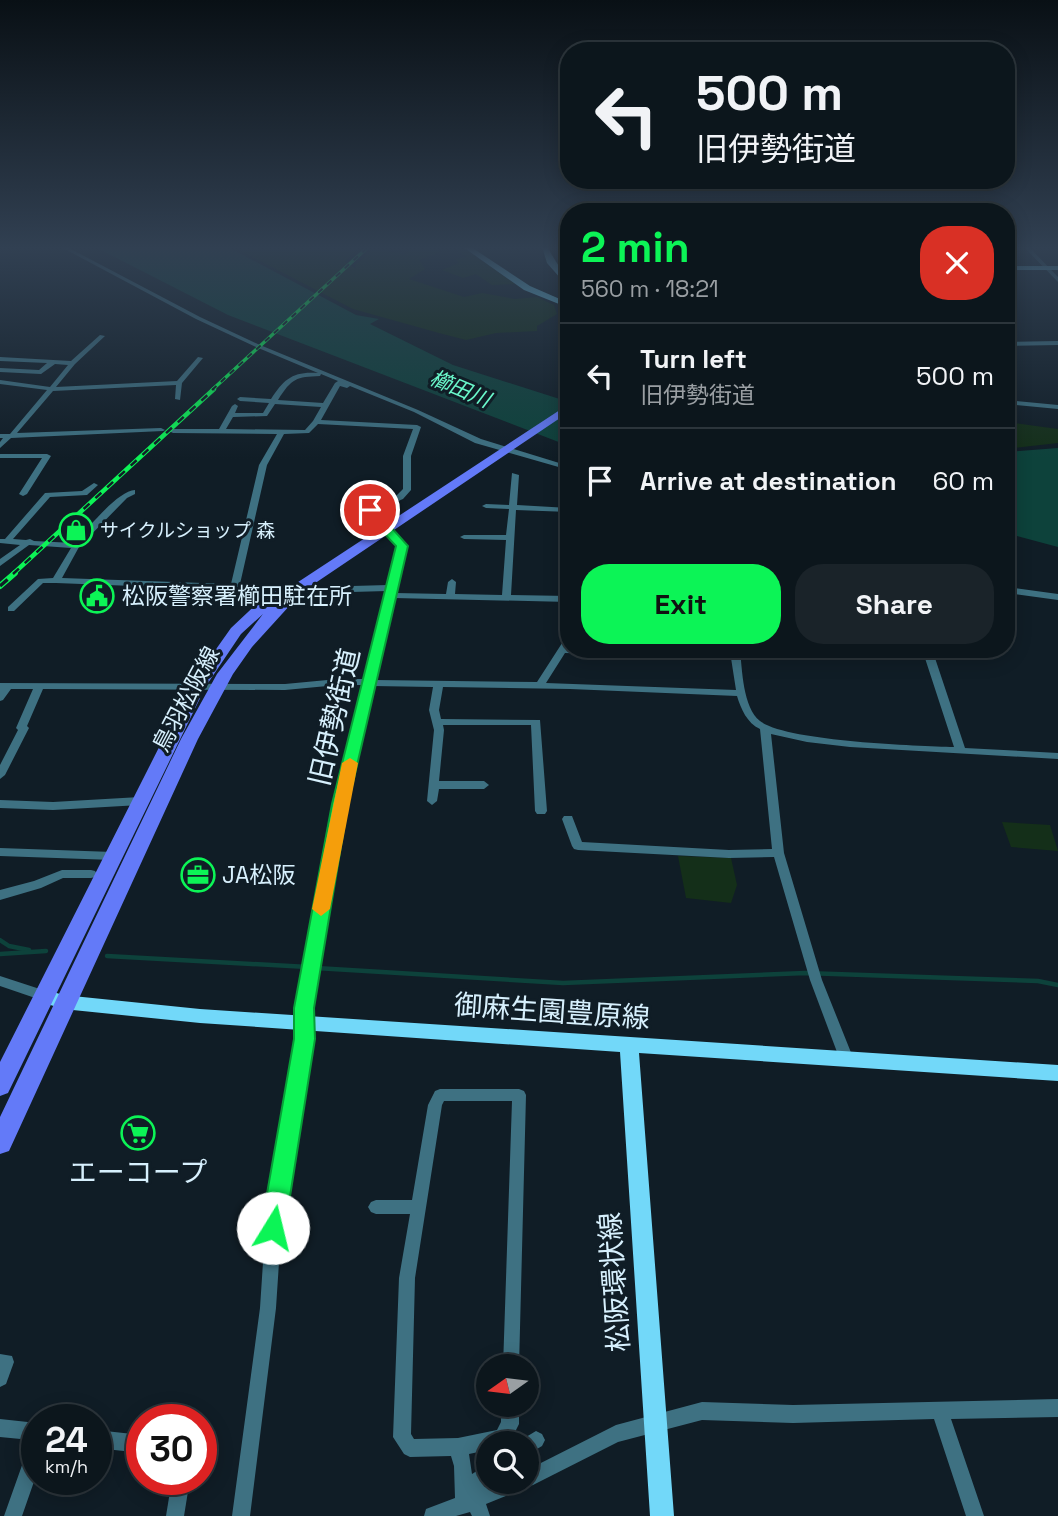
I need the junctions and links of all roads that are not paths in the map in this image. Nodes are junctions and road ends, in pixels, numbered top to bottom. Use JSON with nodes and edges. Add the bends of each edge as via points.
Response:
{"nodes":[{"id":1,"x":198,"y":318,"type":"edge"},
{"id":2,"x":102,"y":336,"type":"dead end"},
{"id":3,"x":1058,"y":343,"type":"edge"},
{"id":4,"x":1015,"y":344,"type":"edge"},
{"id":5,"x":200,"y":358,"type":"dead end"},
{"id":6,"x":0,"y":359,"type":"edge"},
{"id":7,"x":9,"y":360,"type":"junction"},
{"id":8,"x":53,"y":362,"type":"junction"},
{"id":9,"x":73,"y":363,"type":"junction"},
{"id":10,"x":0,"y":369,"type":"edge"},
{"id":11,"x":0,"y":382,"type":"edge"},
{"id":12,"x":179,"y":383,"type":"junction"},
{"id":13,"x":338,"y":383,"type":"junction"},
{"id":14,"x":53,"y":389,"type":"junction"},
{"id":15,"x":374,"y":393,"type":"junction"},
{"id":16,"x":178,"y":399,"type":"dead end"},
{"id":17,"x":274,"y":402,"type":"junction"},
{"id":18,"x":560,"y":404,"type":"edge"},
{"id":19,"x":325,"y":405,"type":"junction"},
{"id":20,"x":1015,"y":406,"type":"edge"},
{"id":21,"x":1058,"y":410,"type":"edge"},
{"id":22,"x":560,"y":412,"type":"edge"},
{"id":23,"x":230,"y":415,"type":"junction"},
{"id":24,"x":316,"y":422,"type":"junction"},
{"id":25,"x":161,"y":430,"type":"dead end"},
{"id":26,"x":173,"y":431,"type":"dead end"},
{"id":27,"x":222,"y":431,"type":"junction"},
{"id":28,"x":282,"y":431,"type":"junction"},
{"id":29,"x":11,"y":435,"type":"junction"},
{"id":30,"x":0,"y":436,"type":"edge"},
{"id":31,"x":504,"y":445,"type":"junction"},
{"id":32,"x":0,"y":446,"type":"edge"},
{"id":33,"x":0,"y":456,"type":"edge"},
{"id":34,"x":560,"y":465,"type":"edge"},
{"id":35,"x":515,"y":475,"type":"dead end"},
{"id":36,"x":94,"y":485,"type":"dead end"},
{"id":37,"x":132,"y":492,"type":"dead end"},
{"id":38,"x":23,"y":494,"type":"dead end"},
{"id":39,"x":486,"y":506,"type":"dead end"},
{"id":40,"x":513,"y":507,"type":"junction"},
{"id":41,"x":560,"y":510,"type":"edge"},
{"id":42,"x":382,"y":525,"type":"junction"},
{"id":43,"x":464,"y":537,"type":"dead end"},
{"id":44,"x":510,"y":538,"type":"junction"},
{"id":45,"x":4,"y":541,"type":"edge"},
{"id":46,"x":30,"y":541,"type":"junction"},
{"id":47,"x":76,"y":546,"type":"junction"},
{"id":48,"x":0,"y":563,"type":"edge"},
{"id":49,"x":56,"y":580,"type":"junction"},
{"id":50,"x":452,"y":582,"type":"dead end"},
{"id":51,"x":235,"y":587,"type":"junction"},
{"id":52,"x":288,"y":589,"type":"junction"},
{"id":53,"x":1015,"y":591,"type":"edge"},
{"id":54,"x":390,"y":592,"type":"junction"},
{"id":55,"x":450,"y":597,"type":"junction"},
{"id":56,"x":1058,"y":597,"type":"edge"},
{"id":57,"x":506,"y":598,"type":"junction"},
{"id":58,"x":560,"y":600,"type":"edge"},
{"id":59,"x":11,"y":610,"type":"dead end"},
{"id":60,"x":560,"y":653,"type":"edge"},
{"id":61,"x":736,"y":658,"type":"edge"},
{"id":62,"x":930,"y":658,"type":"edge"},
{"id":63,"x":370,"y":682,"type":"junction"},
{"id":64,"x":540,"y":685,"type":"junction"},
{"id":65,"x":4,"y":686,"type":"edge"},
{"id":66,"x":39,"y":686,"type":"junction"},
{"id":67,"x":207,"y":686,"type":"junction"},
{"id":68,"x":438,"y":686,"type":"junction"},
{"id":69,"x":740,"y":693,"type":"junction"},
{"id":70,"x":0,"y":698,"type":"edge"},
{"id":71,"x":439,"y":722,"type":"junction"},
{"id":72,"x":765,"y":730,"type":"junction"},
{"id":73,"x":960,"y":750,"type":"junction"},
{"id":74,"x":1058,"y":756,"type":"edge"},
{"id":75,"x":0,"y":775,"type":"edge"},
{"id":76,"x":433,"y":785,"type":"junction"},
{"id":77,"x":484,"y":785,"type":"dead end"},
{"id":78,"x":140,"y":801,"type":"junction"},
{"id":79,"x":432,"y":801,"type":"dead end"},
{"id":80,"x":0,"y":804,"type":"edge"},
{"id":81,"x":541,"y":811,"type":"dead end"},
{"id":82,"x":568,"y":819,"type":"dead end"},
{"id":83,"x":0,"y":852,"type":"edge"},
{"id":84,"x":778,"y":853,"type":"junction"},
{"id":85,"x":113,"y":856,"type":"junction"},
{"id":86,"x":91,"y":874,"type":"dead end"},
{"id":87,"x":0,"y":895,"type":"edge"},
{"id":88,"x":0,"y":981,"type":"edge"},
{"id":89,"x":54,"y":999,"type":"junction"},
{"id":90,"x":306,"y":1023,"type":"junction"},
{"id":91,"x":629,"y":1044,"type":"junction"},
{"id":92,"x":847,"y":1060,"type":"junction"},
{"id":93,"x":1058,"y":1073,"type":"edge"},
{"id":94,"x":0,"y":1086,"type":"edge"},
{"id":95,"x":0,"y":1143,"type":"edge"},
{"id":96,"x":376,"y":1207,"type":"dead end"},
{"id":97,"x":419,"y":1207,"type":"junction"},
{"id":98,"x":511,"y":1354,"type":"edge"},
{"id":99,"x":0,"y":1362,"type":"edge"},
{"id":100,"x":0,"y":1378,"type":"edge"},
{"id":101,"x":1058,"y":1408,"type":"edge"},
{"id":102,"x":940,"y":1411,"type":"junction"},
{"id":103,"x":510,"y":1418,"type":"edge"},
{"id":104,"x":653,"y":1423,"type":"junction"},
{"id":105,"x":0,"y":1428,"type":"edge"},
{"id":106,"x":21,"y":1430,"type":"edge"},
{"id":107,"x":458,"y":1447,"type":"junction"},
{"id":108,"x":539,"y":1473,"type":"edge"},
{"id":109,"x":21,"y":1493,"type":"edge"},
{"id":110,"x":492,"y":1494,"type":"edge"},
{"id":111,"x":178,"y":1495,"type":"edge"},
{"id":112,"x":471,"y":1503,"type":"edge"},
{"id":113,"x":13,"y":1516,"type":"edge"},
{"id":114,"x":175,"y":1516,"type":"edge"},
{"id":115,"x":241,"y":1516,"type":"edge"},
{"id":116,"x":433,"y":1516,"type":"edge"},
{"id":117,"x":662,"y":1516,"type":"edge"},
{"id":118,"x":975,"y":1516,"type":"edge"}],
"edges":[{"from":1,"to":15,"type":"street"},
{"from":2,"to":9,"type":"street"},
{"from":3,"to":4,"type":"street"},
{"from":5,"to":12,"type":"street"},
{"from":6,"to":7,"type":"street"},
{"from":7,"to":8,"type":"street"},
{"from":7,"to":10,"type":"street"},
{"from":8,"to":9,"type":"street"},
{"from":8,"to":10,"type":"street","via":[[41,372]]},
{"from":9,"to":14,"type":"street"},
{"from":11,"to":14,"type":"street"},
{"from":12,"to":14,"type":"street"},
{"from":12,"to":16,"type":"street"},
{"from":13,"to":15,"type":"street"},
{"from":13,"to":17,"type":"street","via":[[302,372],[293,374]]},
{"from":13,"to":19,"type":"street"},
{"from":14,"to":29,"type":"street"},
{"from":15,"to":31,"type":"street"},
{"from":17,"to":19,"type":"street"},
{"from":17,"to":23,"type":"street","via":[[265,415]]},
{"from":17,"to":23,"type":"street","via":[[237,403]]},
{"from":18,"to":31,"type":"main road","name":"鳥羽松阪線"},
{"from":19,"to":24,"type":"street"},
{"from":20,"to":21,"type":"street"},
{"from":22,"to":31,"type":"main road","name":"鳥羽松阪線"},
{"from":23,"to":27,"type":"street"},
{"from":24,"to":28,"type":"street","via":[[307,432]]},
{"from":24,"to":42,"type":"street","via":[[417,426],[407,456],[407,490],[400,498],[370,509]]},
{"from":25,"to":29,"type":"street"},
{"from":26,"to":27,"type":"street"},
{"from":27,"to":28,"type":"street"},
{"from":28,"to":51,"type":"street","via":[[263,465]]},
{"from":29,"to":30,"type":"street"},
{"from":29,"to":32,"type":"street"},
{"from":31,"to":34,"type":"street"},
{"from":31,"to":42,"type":"main road","name":"鳥羽松阪線"},
{"from":33,"to":38,"type":"street","via":[[47,456]]},
{"from":35,"to":40,"type":"street"},
{"from":36,"to":45,"type":"street","via":[[84,494],[48,495]]},
{"from":37,"to":47,"type":"street"},
{"from":39,"to":40,"type":"street"},
{"from":40,"to":41,"type":"street"},
{"from":40,"to":44,"type":"street"},
{"from":42,"to":52,"type":"main road","name":"鳥羽松阪線"},
{"from":42,"to":54,"type":"street","name":"旧伊勢街道","via":[[402,546]]},
{"from":43,"to":44,"type":"street"},
{"from":44,"to":57,"type":"street"},
{"from":45,"to":46,"type":"street"},
{"from":46,"to":47,"type":"street"},
{"from":46,"to":48,"type":"street"},
{"from":47,"to":49,"type":"street"},
{"from":49,"to":51,"type":"street"},
{"from":49,"to":59,"type":"street","via":[[41,582]]},
{"from":50,"to":55,"type":"street"},
{"from":51,"to":52,"type":"street"},
{"from":52,"to":54,"type":"street"},
{"from":52,"to":67,"type":"main road","name":"鳥羽松阪線"},
{"from":53,"to":56,"type":"street"},
{"from":54,"to":55,"type":"street"},
{"from":54,"to":63,"type":"street","name":"旧伊勢街道"},
{"from":55,"to":57,"type":"street"},
{"from":57,"to":58,"type":"street"},
{"from":60,"to":64,"type":"street"},
{"from":61,"to":69,"type":"street"},
{"from":62,"to":73,"type":"street"},
{"from":63,"to":67,"type":"street"},
{"from":63,"to":68,"type":"street"},
{"from":63,"to":90,"type":"street","name":"旧伊勢街道","via":[[340,804],[304,1008]]},
{"from":64,"to":68,"type":"street"},
{"from":64,"to":69,"type":"street"},
{"from":65,"to":66,"type":"street"},
{"from":65,"to":70,"type":"street"},
{"from":66,"to":67,"type":"street"},
{"from":66,"to":75,"type":"street"},
{"from":67,"to":78,"type":"main road","name":"鳥羽松阪線"},
{"from":67,"to":89,"type":"main road","name":"鳥羽松阪線"},
{"from":68,"to":71,"type":"street","via":[[434,710]]},
{"from":69,"to":72,"type":"street","via":[[755,723]]},
{"from":71,"to":76,"type":"street"},
{"from":71,"to":81,"type":"street","via":[[536,723]]},
{"from":72,"to":73,"type":"street","via":[[813,741]]},
{"from":72,"to":84,"type":"street"},
{"from":73,"to":74,"type":"street"},
{"from":76,"to":77,"type":"street"},
{"from":76,"to":79,"type":"street"},
{"from":78,"to":80,"type":"street"},
{"from":78,"to":85,"type":"main road","name":"鳥羽松阪線"},
{"from":82,"to":84,"type":"street","via":[[578,846]]},
{"from":83,"to":85,"type":"street"},
{"from":84,"to":92,"type":"street","via":[[816,980]]},
{"from":85,"to":89,"type":"main road","name":"鳥羽松阪線"},
{"from":86,"to":87,"type":"street","via":[[62,874]]},
{"from":88,"to":89,"type":"street"},
{"from":89,"to":90,"type":"main road","name":"御麻生園豊原線"},
{"from":89,"to":94,"type":"main road","name":"鳥羽松阪線"},
{"from":89,"to":95,"type":"main road","name":"鳥羽松阪線"},
{"from":90,"to":91,"type":"main road","name":"御麻生園豊原線"},
{"from":90,"to":115,"type":"street","name":"旧伊勢街道","via":[[274,1217],[268,1308]]},
{"from":91,"to":92,"type":"main road","name":"御麻生園豊原線"},
{"from":91,"to":104,"type":"main road","name":"松阪環状線"},
{"from":92,"to":93,"type":"main road","name":"御麻生園豊原線"},
{"from":96,"to":97,"type":"street"},
{"from":97,"to":98,"type":"street","via":[[440,1095],[519,1095]]},
{"from":97,"to":107,"type":"street","via":[[407,1278],[402,1437],[410,1448]]},
{"from":99,"to":100,"type":"street","via":[[6,1362]]},
{"from":101,"to":102,"type":"street"},
{"from":102,"to":104,"type":"street","via":[[702,1410]]},
{"from":102,"to":118,"type":"street"},
{"from":103,"to":107,"type":"street","via":[[502,1438]]},
{"from":104,"to":108,"type":"street","via":[[616,1434]]},
{"from":104,"to":117,"type":"main road","name":"松阪環状線"},
{"from":105,"to":106,"type":"street"},
{"from":107,"to":112,"type":"street"},
{"from":109,"to":113,"type":"street"},
{"from":110,"to":112,"type":"street"},
{"from":111,"to":114,"type":"street"},
{"from":112,"to":116,"type":"street"}]}
